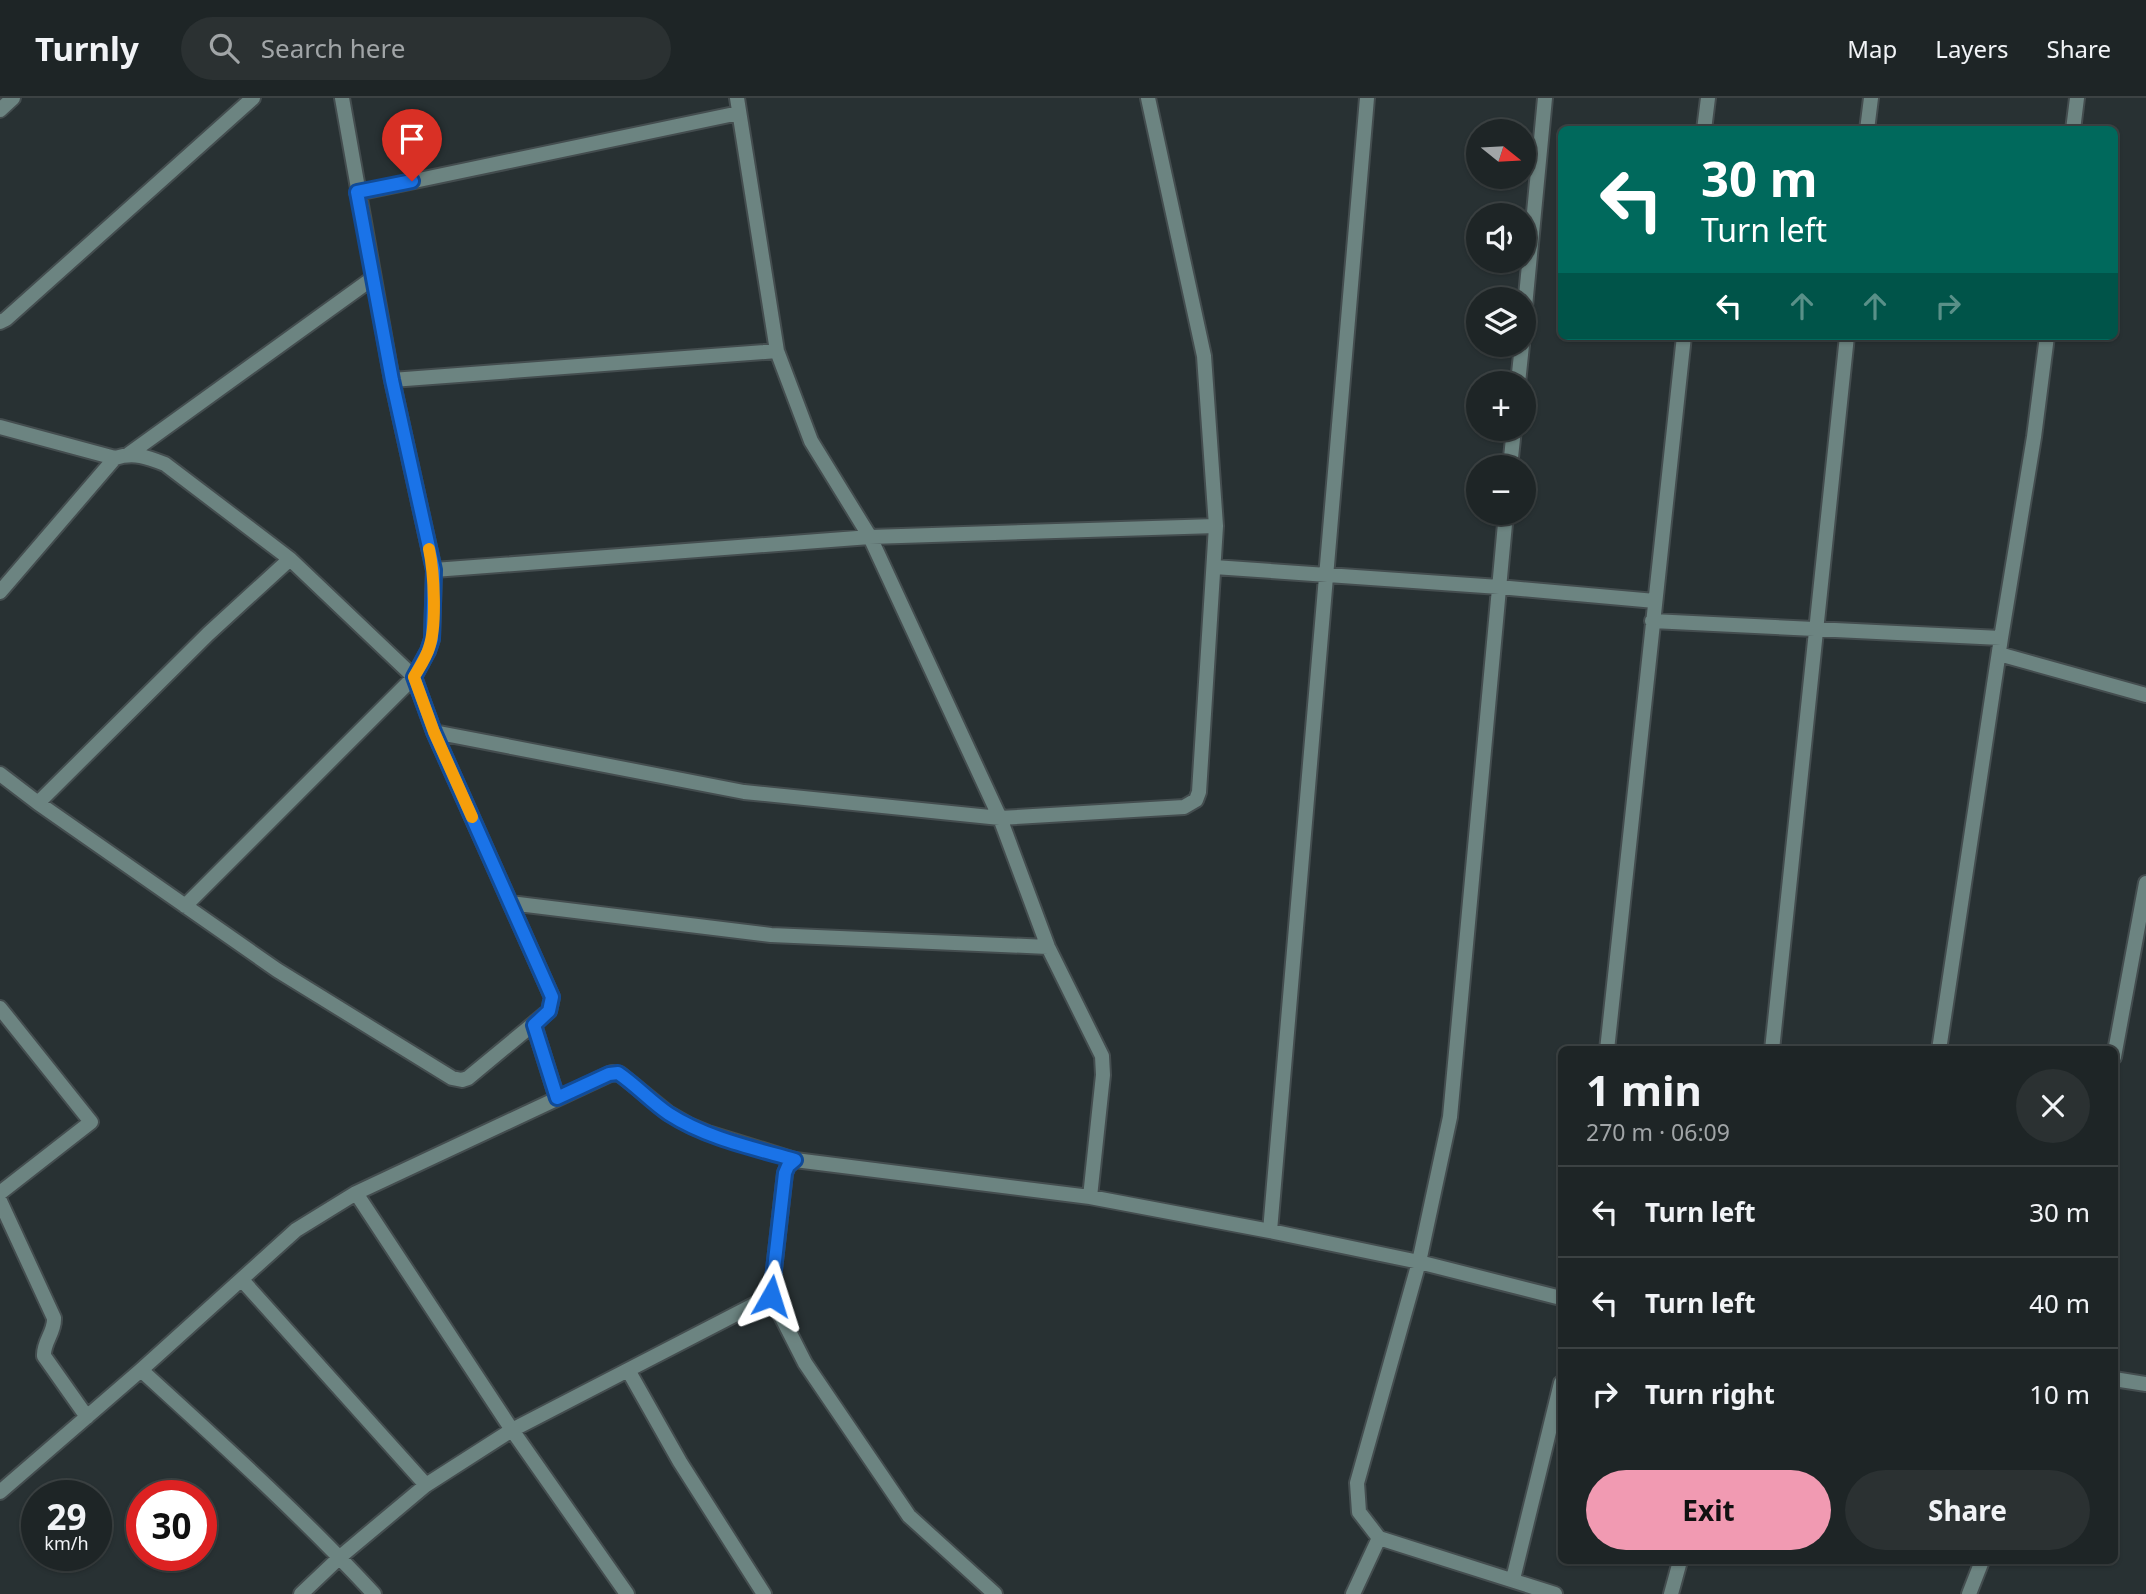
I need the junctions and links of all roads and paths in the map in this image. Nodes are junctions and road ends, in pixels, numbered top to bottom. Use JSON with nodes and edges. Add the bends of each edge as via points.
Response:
{"nodes":[{"id":1,"x":13,"y":98,"type":"edge"},
{"id":2,"x":253,"y":98,"type":"edge"},
{"id":3,"x":342,"y":98,"type":"edge"},
{"id":4,"x":1148,"y":98,"type":"edge"},
{"id":5,"x":1367,"y":98,"type":"edge"},
{"id":6,"x":1545,"y":98,"type":"edge"},
{"id":7,"x":1707,"y":98,"type":"edge"},
{"id":8,"x":1871,"y":98,"type":"edge"},
{"id":9,"x":2077,"y":98,"type":"edge"},
{"id":10,"x":738,"y":105,"type":"edge"},
{"id":11,"x":0,"y":110,"type":"edge"},
{"id":12,"x":1704,"y":126,"type":"edge"},
{"id":13,"x":1868,"y":126,"type":"edge"},
{"id":14,"x":2074,"y":126,"type":"edge"},
{"id":15,"x":357,"y":192,"type":"junction"},
{"id":16,"x":373,"y":278,"type":"junction"},
{"id":17,"x":1527,"y":287,"type":"edge"},
{"id":18,"x":0,"y":322,"type":"edge"},
{"id":19,"x":1684,"y":340,"type":"edge"},
{"id":20,"x":1847,"y":340,"type":"edge"},
{"id":21,"x":2046,"y":340,"type":"edge"},
{"id":22,"x":777,"y":351,"type":"junction"},
{"id":23,"x":392,"y":380,"type":"junction"},
{"id":24,"x":0,"y":427,"type":"edge"},
{"id":25,"x":122,"y":456,"type":"junction"},
{"id":26,"x":1505,"y":525,"type":"edge"},
{"id":27,"x":1216,"y":526,"type":"junction"},
{"id":28,"x":870,"y":537,"type":"junction"},
{"id":29,"x":290,"y":559,"type":"junction"},
{"id":30,"x":1214,"y":566,"type":"junction"},
{"id":31,"x":434,"y":570,"type":"junction"},
{"id":32,"x":1326,"y":573,"type":"junction"},
{"id":33,"x":1499,"y":587,"type":"junction"},
{"id":34,"x":0,"y":592,"type":"edge"},
{"id":35,"x":1655,"y":601,"type":"junction"},
{"id":36,"x":1652,"y":621,"type":"junction"},
{"id":37,"x":1815,"y":627,"type":"junction"},
{"id":38,"x":2001,"y":638,"type":"junction"},
{"id":39,"x":1999,"y":654,"type":"junction"},
{"id":40,"x":414,"y":677,"type":"junction"},
{"id":41,"x":2146,"y":695,"type":"edge"},
{"id":42,"x":434,"y":732,"type":"junction"},
{"id":43,"x":0,"y":774,"type":"edge"},
{"id":44,"x":38,"y":803,"type":"junction"},
{"id":45,"x":1000,"y":818,"type":"junction"},
{"id":46,"x":2146,"y":883,"type":"edge"},
{"id":47,"x":510,"y":903,"type":"junction"},
{"id":48,"x":185,"y":906,"type":"junction"},
{"id":49,"x":1048,"y":947,"type":"junction"},
{"id":50,"x":0,"y":1008,"type":"edge"},
{"id":51,"x":534,"y":1025,"type":"junction"},
{"id":52,"x":1607,"y":1046,"type":"edge"},
{"id":53,"x":1772,"y":1046,"type":"edge"},
{"id":54,"x":1940,"y":1046,"type":"edge"},
{"id":55,"x":2116,"y":1046,"type":"edge"},
{"id":56,"x":557,"y":1098,"type":"junction"},
{"id":57,"x":795,"y":1160,"type":"junction"},
{"id":58,"x":356,"y":1192,"type":"junction"},
{"id":59,"x":0,"y":1193,"type":"edge"},
{"id":60,"x":1090,"y":1197,"type":"junction"},
{"id":61,"x":0,"y":1201,"type":"edge"},
{"id":62,"x":1270,"y":1231,"type":"junction"},
{"id":63,"x":1419,"y":1262,"type":"junction"},
{"id":64,"x":242,"y":1280,"type":"junction"},
{"id":65,"x":771,"y":1296,"type":"junction"},
{"id":66,"x":1558,"y":1297,"type":"edge"},
{"id":67,"x":141,"y":1370,"type":"junction"},
{"id":68,"x":628,"y":1370,"type":"junction"},
{"id":69,"x":2118,"y":1380,"type":"edge"},
{"id":70,"x":2146,"y":1384,"type":"edge"},
{"id":71,"x":1558,"y":1395,"type":"edge"},
{"id":72,"x":87,"y":1417,"type":"junction"},
{"id":73,"x":512,"y":1430,"type":"junction"},
{"id":74,"x":426,"y":1485,"type":"junction"},
{"id":75,"x":0,"y":1492,"type":"edge"},
{"id":76,"x":1379,"y":1538,"type":"junction"},
{"id":77,"x":340,"y":1557,"type":"junction"},
{"id":78,"x":1679,"y":1564,"type":"edge"},
{"id":79,"x":1981,"y":1564,"type":"edge"},
{"id":80,"x":1513,"y":1579,"type":"junction"},
{"id":81,"x":301,"y":1594,"type":"edge"},
{"id":82,"x":374,"y":1594,"type":"edge"},
{"id":83,"x":627,"y":1594,"type":"edge"},
{"id":84,"x":764,"y":1594,"type":"edge"},
{"id":85,"x":995,"y":1594,"type":"edge"},
{"id":86,"x":1353,"y":1594,"type":"edge"},
{"id":87,"x":1555,"y":1594,"type":"edge"},
{"id":88,"x":1671,"y":1594,"type":"edge"},
{"id":89,"x":1969,"y":1594,"type":"edge"}],
"edges":[{"from":1,"to":11,"type":"street"},
{"from":2,"to":18,"type":"street"},
{"from":3,"to":15,"type":"street"},
{"from":4,"to":27,"type":"street","via":[[1204,356]]},
{"from":5,"to":32,"type":"street"},
{"from":6,"to":17,"type":"street"},
{"from":7,"to":12,"type":"street"},
{"from":8,"to":13,"type":"street"},
{"from":9,"to":14,"type":"street"},
{"from":10,"to":15,"type":"street"},
{"from":10,"to":22,"type":"street"},
{"from":15,"to":16,"type":"street"},
{"from":16,"to":23,"type":"street"},
{"from":16,"to":25,"type":"street"},
{"from":19,"to":35,"type":"street"},
{"from":20,"to":37,"type":"street"},
{"from":21,"to":38,"type":"street"},
{"from":22,"to":23,"type":"street"},
{"from":22,"to":28,"type":"street","via":[[811,441]]},
{"from":23,"to":31,"type":"street"},
{"from":24,"to":25,"type":"street"},
{"from":25,"to":29,"type":"street","via":[[146,457],[164,464]]},
{"from":25,"to":34,"type":"street"},
{"from":26,"to":33,"type":"street"},
{"from":27,"to":28,"type":"street"},
{"from":27,"to":30,"type":"street"},
{"from":28,"to":31,"type":"street"},
{"from":28,"to":45,"type":"street"},
{"from":29,"to":40,"type":"street"},
{"from":29,"to":44,"type":"street"},
{"from":30,"to":32,"type":"street"},
{"from":30,"to":45,"type":"street","via":[[1196,800],[1184,807]]},
{"from":31,"to":40,"type":"street","via":[[432,639]]},
{"from":32,"to":33,"type":"street"},
{"from":32,"to":62,"type":"street"},
{"from":33,"to":35,"type":"street"},
{"from":33,"to":63,"type":"street","via":[[1450,1117]]},
{"from":35,"to":36,"type":"street"},
{"from":36,"to":37,"type":"street"},
{"from":36,"to":52,"type":"street"},
{"from":37,"to":38,"type":"street"},
{"from":37,"to":53,"type":"street"},
{"from":38,"to":39,"type":"street"},
{"from":39,"to":41,"type":"street"},
{"from":39,"to":54,"type":"street"},
{"from":40,"to":42,"type":"street"},
{"from":40,"to":48,"type":"street"},
{"from":42,"to":45,"type":"street","via":[[744,792]]},
{"from":42,"to":47,"type":"street"},
{"from":43,"to":44,"type":"street"},
{"from":44,"to":48,"type":"street"},
{"from":45,"to":49,"type":"street"},
{"from":46,"to":55,"type":"street"},
{"from":47,"to":49,"type":"street","via":[[771,935]]},
{"from":47,"to":51,"type":"street","via":[[552,997],[549,1011]]},
{"from":48,"to":51,"type":"street","via":[[277,970],[456,1079],[468,1078]]},
{"from":49,"to":60,"type":"street","via":[[1101,1056]]},
{"from":50,"to":59,"type":"street","via":[[91,1122]]},
{"from":51,"to":56,"type":"street"},
{"from":56,"to":57,"type":"street","via":[[618,1073],[689,1125]]},
{"from":56,"to":58,"type":"street"},
{"from":57,"to":60,"type":"street"},
{"from":57,"to":65,"type":"street","via":[[785,1173]]},
{"from":58,"to":64,"type":"street","via":[[296,1230]]},
{"from":58,"to":73,"type":"street"},
{"from":60,"to":62,"type":"street"},
{"from":61,"to":72,"type":"street","via":[[54,1318],[44,1356]]},
{"from":62,"to":63,"type":"street"},
{"from":63,"to":66,"type":"street"},
{"from":63,"to":76,"type":"street","via":[[1357,1483],[1359,1512]]},
{"from":64,"to":67,"type":"street"},
{"from":64,"to":74,"type":"street"},
{"from":65,"to":68,"type":"street"},
{"from":65,"to":85,"type":"street","via":[[805,1363],[909,1516]]},
{"from":67,"to":72,"type":"street"},
{"from":67,"to":77,"type":"street"},
{"from":68,"to":73,"type":"street"},
{"from":68,"to":84,"type":"street"},
{"from":69,"to":70,"type":"street"},
{"from":71,"to":80,"type":"street"},
{"from":72,"to":75,"type":"street"},
{"from":73,"to":74,"type":"street"},
{"from":73,"to":83,"type":"street"},
{"from":74,"to":77,"type":"street"},
{"from":76,"to":80,"type":"street"},
{"from":76,"to":86,"type":"street"},
{"from":77,"to":81,"type":"street"},
{"from":77,"to":82,"type":"street"},
{"from":78,"to":88,"type":"street"},
{"from":79,"to":89,"type":"street"},
{"from":80,"to":87,"type":"street"}]}
